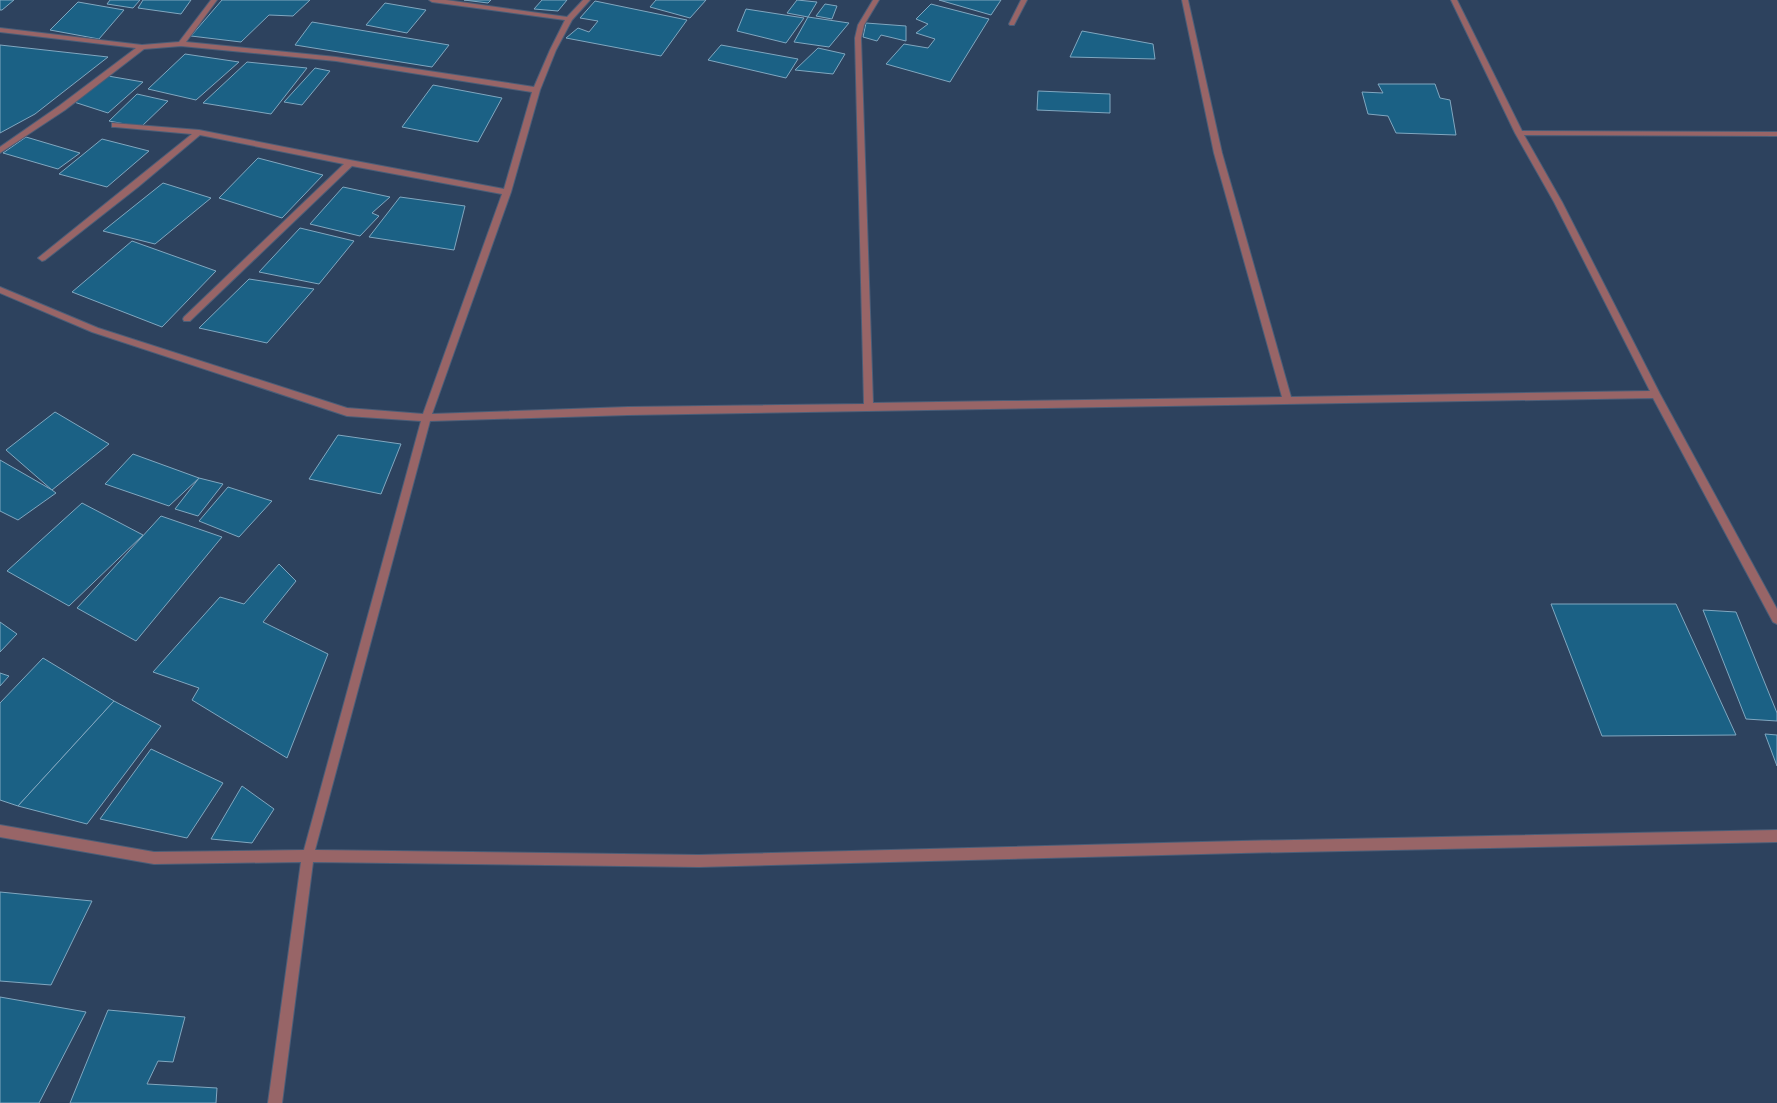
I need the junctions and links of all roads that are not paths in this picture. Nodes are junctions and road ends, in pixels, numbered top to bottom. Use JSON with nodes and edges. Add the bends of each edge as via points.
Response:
{"nodes":[{"id":1,"x":214,"y":0,"type":"edge"},
{"id":2,"x":432,"y":0,"type":"edge"},
{"id":3,"x":586,"y":0,"type":"edge"},
{"id":4,"x":876,"y":0,"type":"edge"},
{"id":5,"x":1024,"y":0,"type":"edge"},
{"id":6,"x":1185,"y":0,"type":"edge"},
{"id":7,"x":1454,"y":0,"type":"edge"},
{"id":8,"x":569,"y":19,"type":"junction"},
{"id":9,"x":1012,"y":24,"type":"dead end"},
{"id":10,"x":0,"y":30,"type":"edge"},
{"id":11,"x":181,"y":44,"type":"junction"},
{"id":12,"x":142,"y":47,"type":"junction"},
{"id":13,"x":536,"y":90,"type":"junction"},
{"id":14,"x":115,"y":125,"type":"dead end"},
{"id":15,"x":199,"y":132,"type":"junction"},
{"id":16,"x":1520,"y":133,"type":"junction"},
{"id":17,"x":1777,"y":134,"type":"edge"},
{"id":18,"x":0,"y":151,"type":"edge"},
{"id":19,"x":350,"y":163,"type":"junction"},
{"id":20,"x":507,"y":192,"type":"junction"},
{"id":21,"x":42,"y":258,"type":"dead end"},
{"id":22,"x":0,"y":290,"type":"edge"},
{"id":23,"x":187,"y":320,"type":"dead end"},
{"id":24,"x":1656,"y":394,"type":"junction"},
{"id":25,"x":1287,"y":400,"type":"junction"},
{"id":26,"x":869,"y":407,"type":"junction"},
{"id":27,"x":426,"y":418,"type":"junction"},
{"id":28,"x":1777,"y":619,"type":"edge"},
{"id":29,"x":0,"y":831,"type":"edge"},
{"id":30,"x":1777,"y":836,"type":"edge"},
{"id":31,"x":308,"y":856,"type":"junction"},
{"id":32,"x":274,"y":1103,"type":"edge"}],
"edges":[{"from":1,"to":11,"type":"street"},
{"from":2,"to":8,"type":"street"},
{"from":3,"to":8,"type":"street"},
{"from":4,"to":26,"type":"street","via":[[861,25],[858,38]]},
{"from":5,"to":9,"type":"street"},
{"from":6,"to":25,"type":"street","via":[[1218,153]]},
{"from":7,"to":16,"type":"street"},
{"from":8,"to":13,"type":"street"},
{"from":10,"to":12,"type":"street"},
{"from":11,"to":12,"type":"street"},
{"from":11,"to":13,"type":"street","via":[[336,59]]},
{"from":12,"to":18,"type":"street"},
{"from":13,"to":20,"type":"street"},
{"from":14,"to":15,"type":"street"},
{"from":15,"to":19,"type":"street"},
{"from":15,"to":21,"type":"street"},
{"from":16,"to":17,"type":"street"},
{"from":16,"to":24,"type":"street"},
{"from":19,"to":20,"type":"street"},
{"from":19,"to":23,"type":"street"},
{"from":20,"to":27,"type":"street"},
{"from":22,"to":27,"type":"street","via":[[95,330],[347,412]]},
{"from":24,"to":25,"type":"street"},
{"from":24,"to":28,"type":"street"},
{"from":25,"to":26,"type":"street"},
{"from":26,"to":27,"type":"street"},
{"from":27,"to":31,"type":"street"},
{"from":29,"to":31,"type":"street","via":[[154,858]]},
{"from":30,"to":31,"type":"street","via":[[699,861]]},
{"from":31,"to":32,"type":"street"}]}
